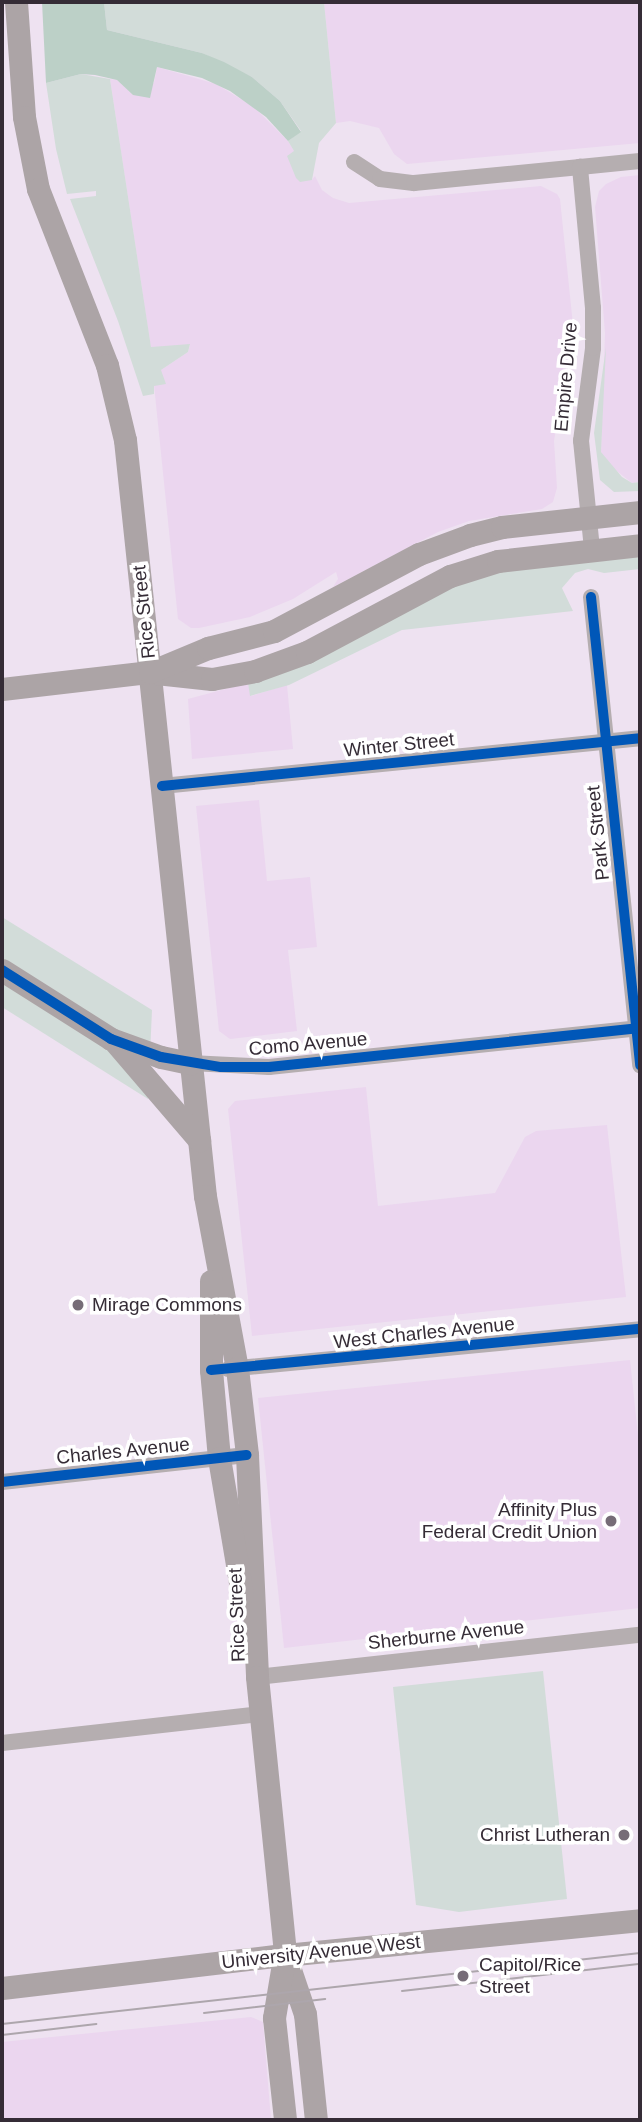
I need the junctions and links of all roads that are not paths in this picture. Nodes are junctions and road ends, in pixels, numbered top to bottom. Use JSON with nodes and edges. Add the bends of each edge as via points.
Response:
{"nodes":[{"id":1,"x":16,"y":2,"type":"edge"},
{"id":2,"x":640,"y":161,"type":"edge"},
{"id":3,"x":354,"y":162,"type":"dead end"},
{"id":4,"x":580,"y":167,"type":"junction"},
{"id":5,"x":640,"y":512,"type":"edge"},
{"id":6,"x":588,"y":517,"type":"junction"},
{"id":7,"x":640,"y":545,"type":"edge"},
{"id":8,"x":592,"y":549,"type":"junction"},
{"id":9,"x":592,"y":597,"type":"dead end"},
{"id":10,"x":150,"y":672,"type":"junction"},
{"id":11,"x":2,"y":690,"type":"edge"},
{"id":12,"x":640,"y":738,"type":"edge"},
{"id":13,"x":606,"y":741,"type":"junction"},
{"id":14,"x":162,"y":786,"type":"junction"},
{"id":15,"x":2,"y":970,"type":"edge"},
{"id":16,"x":638,"y":1029,"type":"edge"},
{"id":17,"x":111,"y":1039,"type":"junction"},
{"id":18,"x":190,"y":1063,"type":"junction"},
{"id":19,"x":640,"y":1065,"type":"edge"},
{"id":20,"x":199,"y":1140,"type":"junction"},
{"id":21,"x":211,"y":1238,"type":"junction"},
{"id":22,"x":640,"y":1329,"type":"edge"},
{"id":23,"x":237,"y":1368,"type":"junction"},
{"id":24,"x":211,"y":1370,"type":"junction"},
{"id":25,"x":247,"y":1455,"type":"junction"},
{"id":26,"x":219,"y":1458,"type":"junction"},
{"id":27,"x":2,"y":1482,"type":"edge"},
{"id":28,"x":640,"y":1634,"type":"edge"},
{"id":29,"x":257,"y":1677,"type":"junction"},
{"id":30,"x":261,"y":1714,"type":"junction"},
{"id":31,"x":2,"y":1743,"type":"edge"},
{"id":32,"x":640,"y":1920,"type":"edge"},
{"id":33,"x":285,"y":1955,"type":"junction"},
{"id":34,"x":2,"y":1988,"type":"edge"},
{"id":35,"x":285,"y":2120,"type":"edge"},
{"id":36,"x":316,"y":2120,"type":"edge"}],
"edges":[{"from":1,"to":10,"type":"main road","name":"Rice Street","via":[[24,117],[38,189],[116,394],[133,498]]},
{"from":2,"to":4,"type":"street"},
{"from":3,"to":4,"type":"street","via":[[380,179],[414,183]]},
{"from":4,"to":6,"type":"street","name":"Empire Drive","via":[[593,308],[593,348],[581,441]]},
{"from":5,"to":6,"type":"main road"},
{"from":6,"to":8,"type":"street","name":"Empire Drive"},
{"from":6,"to":10,"type":"main road","via":[[502,527],[449,541],[293,623],[241,642],[208,648]]},
{"from":7,"to":8,"type":"main road"},
{"from":8,"to":10,"type":"main road","via":[[498,561],[450,576],[307,652],[255,671],[212,679]]},
{"from":9,"to":13,"type":"street","name":"Park Street"},
{"from":10,"to":11,"type":"main road"},
{"from":10,"to":14,"type":"main road","name":"Rice Street"},
{"from":12,"to":13,"type":"street","name":"Winter Street"},
{"from":13,"to":14,"type":"street","name":"Winter Street"},
{"from":13,"to":16,"type":"street","name":"Park Street"},
{"from":14,"to":18,"type":"main road","name":"Rice Street"},
{"from":15,"to":17,"type":"main road","name":"Como Avenue"},
{"from":16,"to":18,"type":"street","name":"Como Avenue","via":[[269,1067]]},
{"from":16,"to":19,"type":"street","name":"Park Street"},
{"from":17,"to":18,"type":"main road","name":"Como Avenue"},
{"from":17,"to":20,"type":"main road"},
{"from":18,"to":20,"type":"main road","name":"Rice Street"},
{"from":20,"to":21,"type":"main road","name":"Rice Street"},
{"from":21,"to":23,"type":"main road","name":"Rice Street"},
{"from":21,"to":24,"type":"main road","name":"Rice Street"},
{"from":22,"to":23,"type":"street","name":"West Charles Avenue"},
{"from":23,"to":24,"type":"street","name":"West Charles Avenue"},
{"from":23,"to":25,"type":"main road","name":"Rice Street"},
{"from":24,"to":26,"type":"main road","name":"Rice Street"},
{"from":25,"to":26,"type":"street","name":"Charles Avenue"},
{"from":25,"to":29,"type":"main road","name":"Rice Street"},
{"from":26,"to":27,"type":"street","name":"Charles Avenue"},
{"from":26,"to":29,"type":"main road","name":"Rice Street"},
{"from":28,"to":29,"type":"street","name":"Sherburne Avenue"},
{"from":29,"to":30,"type":"main road","name":"Rice Street"},
{"from":30,"to":31,"type":"street"},
{"from":30,"to":33,"type":"main road","name":"Rice Street"},
{"from":32,"to":33,"type":"main road","name":"University Avenue West"},
{"from":33,"to":34,"type":"main road","name":"University Avenue West"},
{"from":33,"to":35,"type":"main road","name":"Rice Street","via":[[274,2018]]},
{"from":33,"to":36,"type":"main road","name":"Rice Street","via":[[305,2014]]}]}
